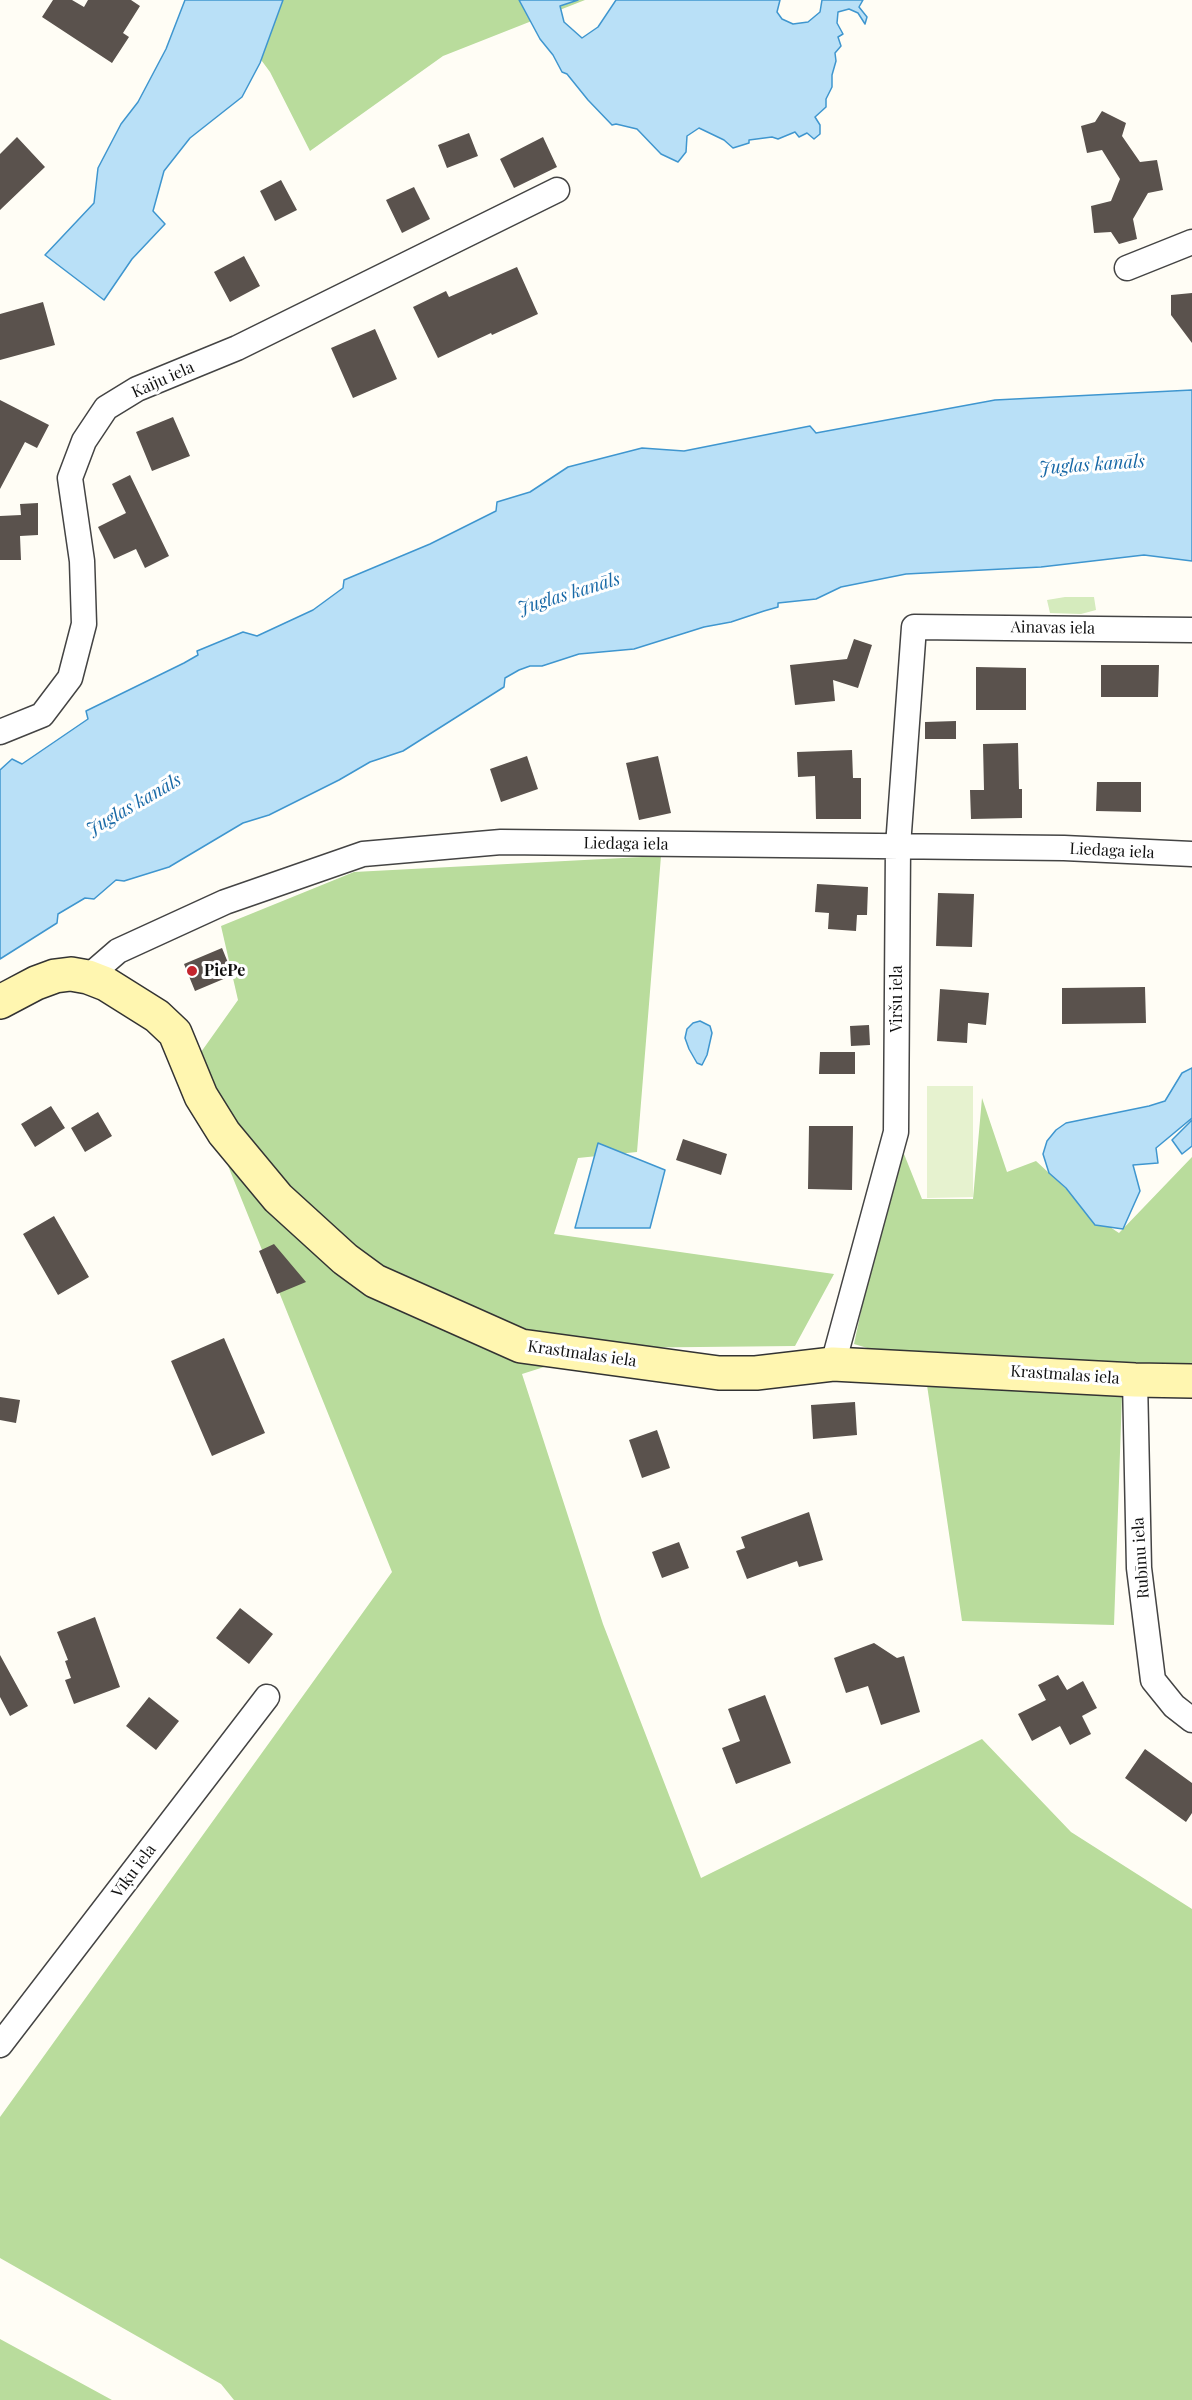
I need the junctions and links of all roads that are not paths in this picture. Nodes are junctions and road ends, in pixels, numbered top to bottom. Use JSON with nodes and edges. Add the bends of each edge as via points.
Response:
{"nodes":[{"id":1,"x":557,"y":190,"type":"dead end"},
{"id":2,"x":1192,"y":242,"type":"edge"},
{"id":3,"x":1127,"y":268,"type":"dead end"},
{"id":4,"x":914,"y":627,"type":"joint"},
{"id":5,"x":1192,"y":630,"type":"edge"},
{"id":6,"x":0,"y":732,"type":"edge"},
{"id":7,"x":898,"y":846,"type":"junction"},
{"id":8,"x":1192,"y":854,"type":"edge"},
{"id":9,"x":88,"y":977,"type":"junction"},
{"id":10,"x":0,"y":1002,"type":"edge"},
{"id":11,"x":833,"y":1364,"type":"junction"},
{"id":12,"x":1135,"y":1380,"type":"junction"},
{"id":13,"x":1192,"y":1381,"type":"edge"},
{"id":14,"x":267,"y":1697,"type":"dead end"},
{"id":15,"x":1192,"y":1720,"type":"edge"},
{"id":16,"x":0,"y":2045,"type":"edge"}],
"edges":[{"from":1,"to":6,"type":"street","name":"Kaiju iela","via":[[237,348],[137,389],[106,408],[84,441],[69,478],[82,561],[84,624],[70,678],[42,715]]},
{"from":2,"to":3,"type":"street"},
{"from":4,"to":5,"type":"street","name":"Ainavas iela"},
{"from":4,"to":7,"type":"street","name":"Viršu iela"},
{"from":7,"to":8,"type":"street","name":"Liedaga iela"},
{"from":7,"to":9,"type":"street","name":"Liedaga iela","via":[[501,842],[363,854],[225,902],[118,951]]},
{"from":7,"to":11,"type":"street","name":"Viršu iela","via":[[896,1132]]},
{"from":9,"to":10,"type":"street","via":[[55,976]]},
{"from":9,"to":11,"type":"street","name":"Krastmalas iela","via":[[157,1016],[175,1034],[201,1096],[224,1133],[278,1198],[375,1281],[521,1346],[719,1373]]},
{"from":11,"to":12,"type":"street","name":"Krastmalas iela"},
{"from":12,"to":13,"type":"street","name":"Krastmalas iela"},
{"from":12,"to":15,"type":"street","name":"Rubīnu iela","via":[[1139,1568],[1153,1680],[1174,1706]]},
{"from":14,"to":16,"type":"street","name":"Vīķu iela"}]}
